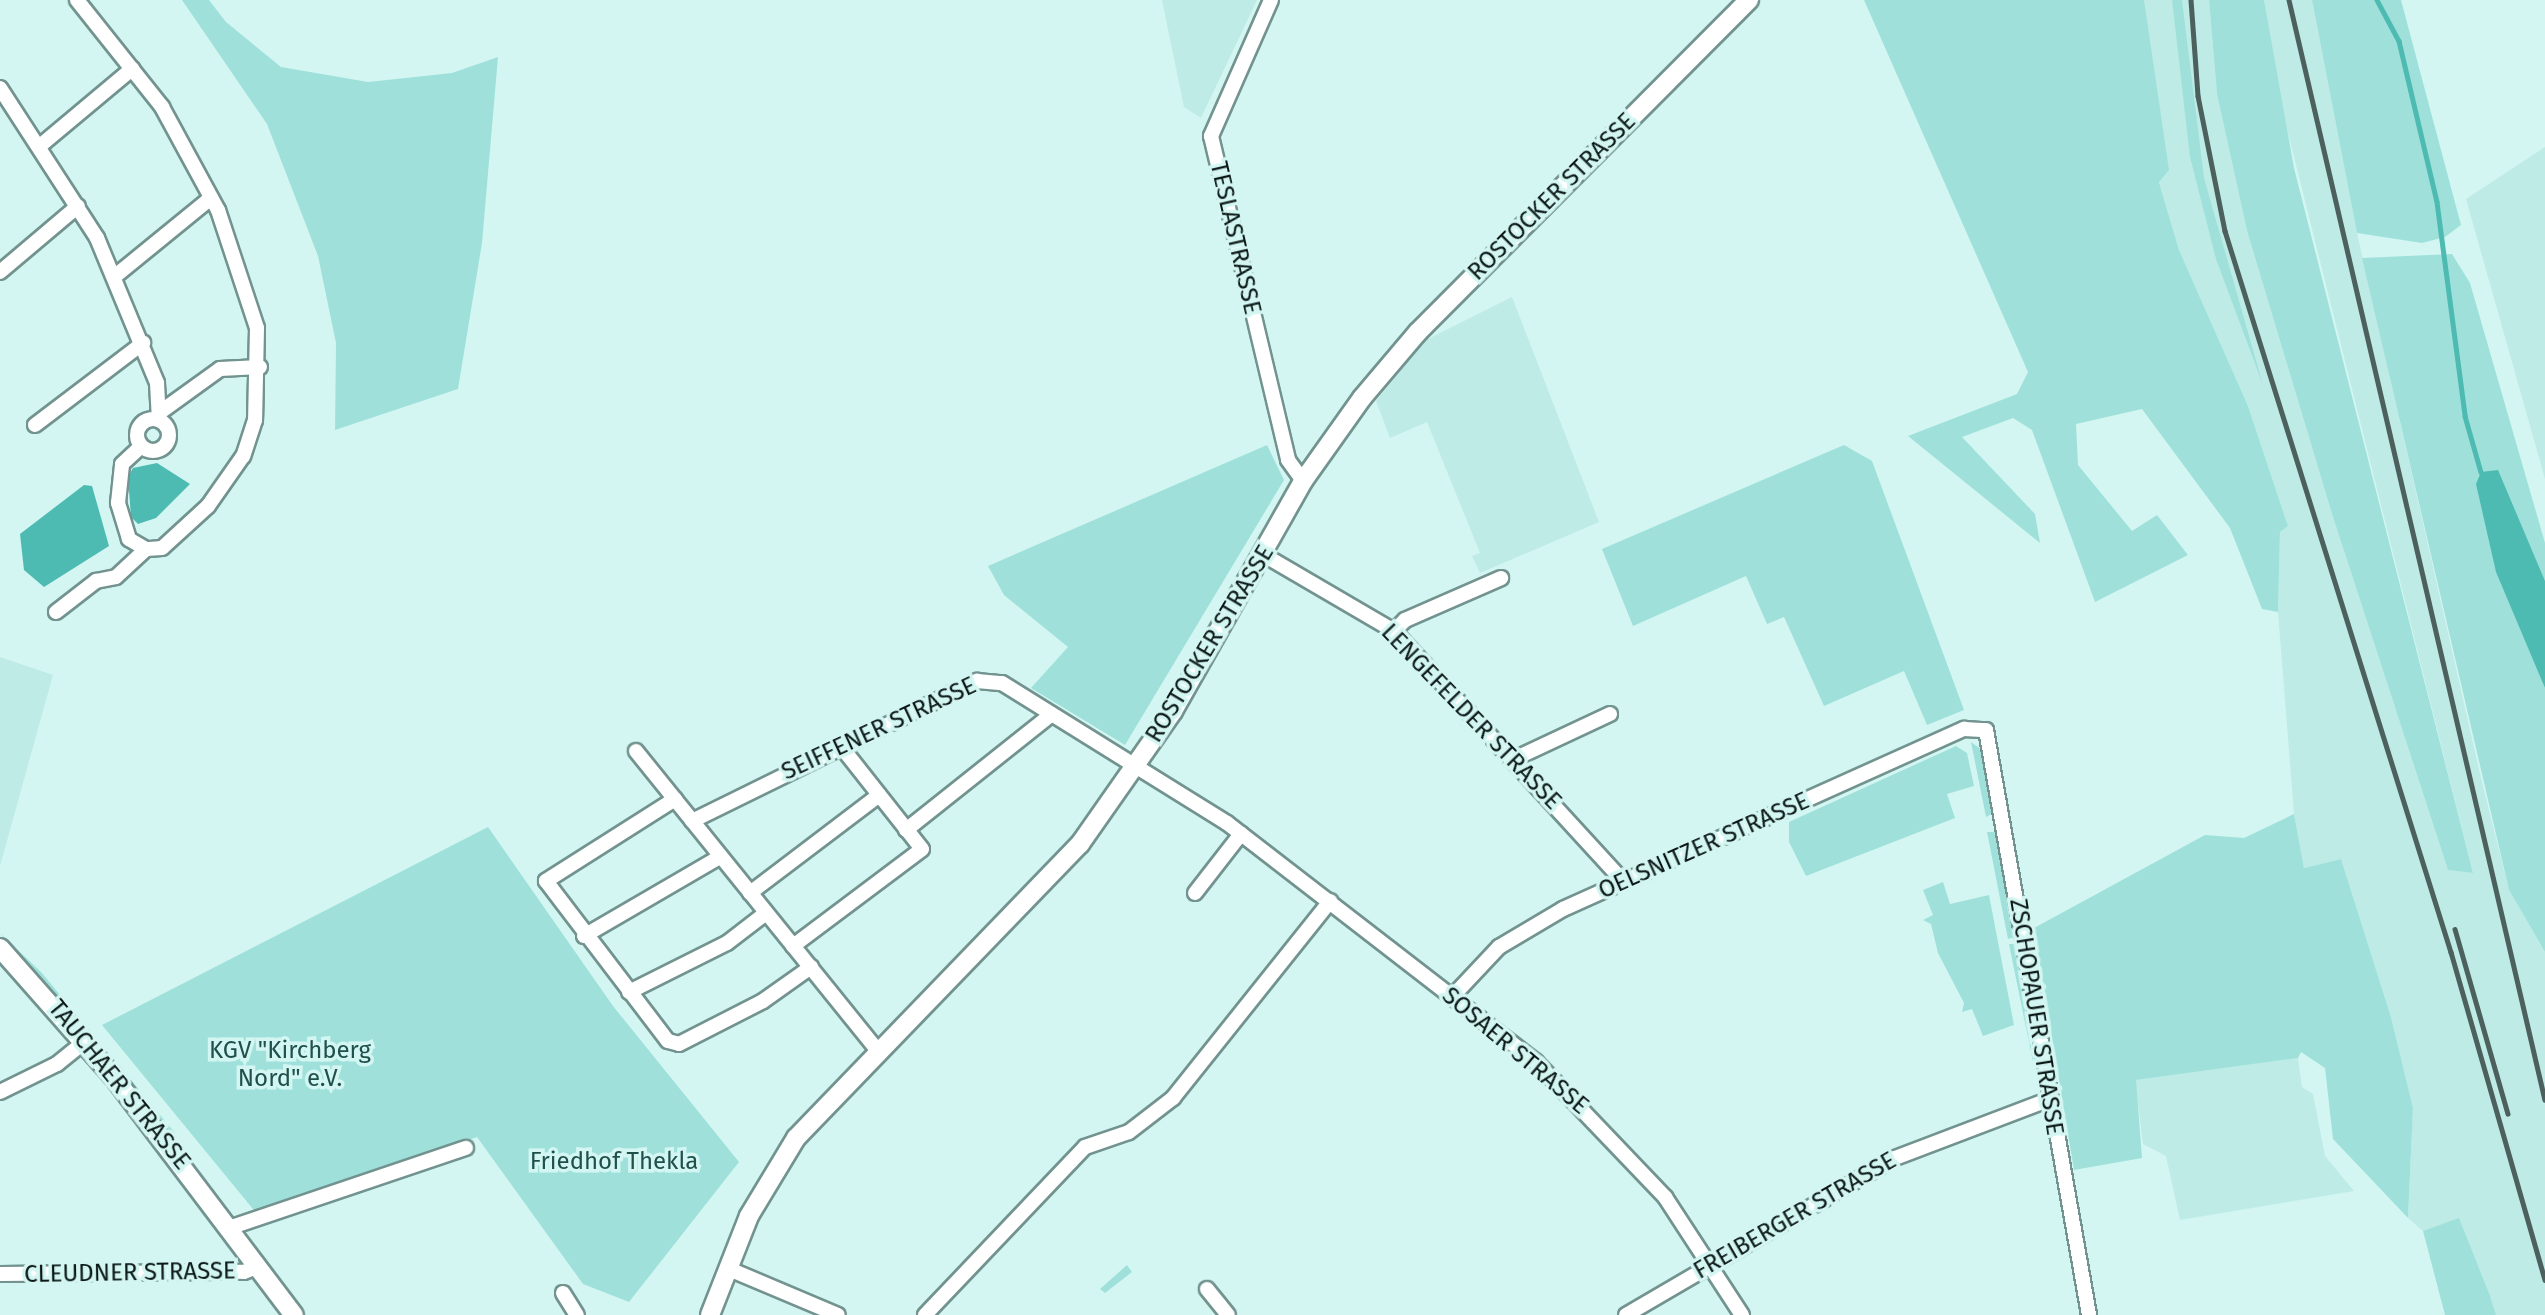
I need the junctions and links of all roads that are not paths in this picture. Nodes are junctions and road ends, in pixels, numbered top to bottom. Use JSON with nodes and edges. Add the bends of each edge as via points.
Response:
{"nodes":[{"id":1,"x":77,"y":0,"type":"edge"},
{"id":2,"x":1271,"y":0,"type":"edge"},
{"id":3,"x":1749,"y":0,"type":"edge"},
{"id":4,"x":132,"y":69,"type":"junction"},
{"id":5,"x":0,"y":88,"type":"edge"},
{"id":6,"x":41,"y":145,"type":"junction"},
{"id":7,"x":211,"y":198,"type":"junction"},
{"id":8,"x":78,"y":206,"type":"junction"},
{"id":9,"x":0,"y":272,"type":"edge"},
{"id":10,"x":114,"y":277,"type":"junction"},
{"id":11,"x":143,"y":343,"type":"junction"},
{"id":12,"x":260,"y":367,"type":"junction"},
{"id":13,"x":159,"y":417,"type":"junction"},
{"id":14,"x":35,"y":425,"type":"dead end"},
{"id":15,"x":141,"y":446,"type":"junction"},
{"id":16,"x":1303,"y":481,"type":"junction"},
{"id":17,"x":146,"y":550,"type":"junction"},
{"id":18,"x":1264,"y":555,"type":"junction"},
{"id":19,"x":1501,"y":578,"type":"dead end"},
{"id":20,"x":56,"y":612,"type":"dead end"},
{"id":21,"x":1394,"y":631,"type":"junction"},
{"id":22,"x":1052,"y":714,"type":"junction"},
{"id":23,"x":1610,"y":714,"type":"dead end"},
{"id":24,"x":1975,"y":726,"type":"joint"},
{"id":25,"x":839,"y":745,"type":"junction"},
{"id":26,"x":635,"y":751,"type":"dead end"},
{"id":27,"x":1514,"y":759,"type":"junction"},
{"id":28,"x":1137,"y":766,"type":"junction"},
{"id":29,"x":878,"y":795,"type":"junction"},
{"id":30,"x":675,"y":799,"type":"junction"},
{"id":31,"x":692,"y":821,"type":"junction"},
{"id":32,"x":906,"y":830,"type":"junction"},
{"id":33,"x":1241,"y":834,"type":"junction"},
{"id":34,"x":720,"y":856,"type":"junction"},
{"id":35,"x":1623,"y":881,"type":"junction"},
{"id":36,"x":750,"y":893,"type":"junction"},
{"id":37,"x":1195,"y":893,"type":"dead end"},
{"id":38,"x":1330,"y":901,"type":"junction"},
{"id":39,"x":766,"y":913,"type":"junction"},
{"id":40,"x":584,"y":936,"type":"junction"},
{"id":41,"x":793,"y":946,"type":"junction"},
{"id":42,"x":0,"y":948,"type":"edge"},
{"id":43,"x":811,"y":967,"type":"junction"},
{"id":44,"x":629,"y":992,"type":"junction"},
{"id":45,"x":1452,"y":998,"type":"junction"},
{"id":46,"x":84,"y":1042,"type":"junction"},
{"id":47,"x":878,"y":1051,"type":"junction"},
{"id":48,"x":0,"y":1093,"type":"edge"},
{"id":49,"x":2048,"y":1100,"type":"junction"},
{"id":50,"x":466,"y":1149,"type":"dead end"},
{"id":51,"x":232,"y":1227,"type":"junction"},
{"id":52,"x":1711,"y":1264,"type":"junction"},
{"id":53,"x":259,"y":1266,"type":"junction"},
{"id":54,"x":729,"y":1269,"type":"junction"},
{"id":55,"x":0,"y":1274,"type":"edge"},
{"id":56,"x":1207,"y":1289,"type":"dead end"},
{"id":57,"x":563,"y":1293,"type":"dead end"},
{"id":58,"x":294,"y":1315,"type":"edge"},
{"id":59,"x":577,"y":1315,"type":"edge"},
{"id":60,"x":710,"y":1315,"type":"edge"},
{"id":61,"x":838,"y":1315,"type":"edge"},
{"id":62,"x":925,"y":1315,"type":"edge"},
{"id":63,"x":1228,"y":1315,"type":"edge"},
{"id":64,"x":1626,"y":1315,"type":"edge"},
{"id":65,"x":1742,"y":1315,"type":"edge"},
{"id":66,"x":2089,"y":1315,"type":"edge"}],
"edges":[{"from":1,"to":4,"type":"street"},
{"from":2,"to":16,"type":"street","name":"TESLASTRASSE","via":[[1210,136],[1288,460]]},
{"from":3,"to":16,"type":"main road","name":"ROSTOCKER STRASSE","via":[[1418,332]]},
{"from":4,"to":6,"type":"street"},
{"from":4,"to":7,"type":"street","via":[[162,107]]},
{"from":5,"to":6,"type":"street"},
{"from":6,"to":8,"type":"street"},
{"from":7,"to":10,"type":"street"},
{"from":7,"to":12,"type":"street","via":[[245,285]]},
{"from":8,"to":9,"type":"street"},
{"from":8,"to":10,"type":"street"},
{"from":10,"to":11,"type":"street"},
{"from":11,"to":13,"type":"street"},
{"from":11,"to":14,"type":"street"},
{"from":12,"to":13,"type":"street","via":[[220,369]]},
{"from":12,"to":17,"type":"street","via":[[255,420],[227,481],[180,534],[162,548]]},
{"from":13,"to":15,"type":"street","via":[[140,426]]},
{"from":13,"to":15,"type":"street","via":[[169,431],[166,445],[154,451]]},
{"from":15,"to":17,"type":"street","via":[[122,464],[118,503],[129,539]]},
{"from":16,"to":18,"type":"main road","name":"ROSTOCKER STRASSE"},
{"from":17,"to":20,"type":"street","via":[[116,577],[96,581]]},
{"from":18,"to":21,"type":"street","name":"LENGEFELDER STRASSE"},
{"from":18,"to":28,"type":"main road","name":"ROSTOCKER STRASSE"},
{"from":19,"to":21,"type":"street","via":[[1405,620]]},
{"from":21,"to":27,"type":"street","name":"LENGEFELDER STRASSE"},
{"from":22,"to":25,"type":"street","name":"SEIFFENER STRASSE","via":[[990,678]]},
{"from":22,"to":28,"type":"street","name":"SEIFFENER STRASSE"},
{"from":22,"to":32,"type":"street"},
{"from":23,"to":27,"type":"street"},
{"from":24,"to":35,"type":"street","name":"OELSNITZER STRASSE"},
{"from":24,"to":49,"type":"street","name":"ZSCHOPAUER STRASSE","via":[[1991,739]]},
{"from":25,"to":29,"type":"street"},
{"from":25,"to":31,"type":"street","name":"SEIFFENER STRASSE"},
{"from":26,"to":30,"type":"street"},
{"from":27,"to":35,"type":"street","name":"LENGEFELDER STRASSE"},
{"from":28,"to":33,"type":"street","name":"SOSAER STRASSE"},
{"from":28,"to":47,"type":"main road","name":"ROSTOCKER STRASSE","via":[[1034,899]]},
{"from":29,"to":32,"type":"street"},
{"from":29,"to":36,"type":"street"},
{"from":30,"to":31,"type":"street"},
{"from":30,"to":40,"type":"street","via":[[644,824],[548,877],[548,890]]},
{"from":31,"to":34,"type":"street"},
{"from":32,"to":41,"type":"street","via":[[922,849]]},
{"from":33,"to":37,"type":"street"},
{"from":33,"to":38,"type":"street","name":"SOSAER STRASSE"},
{"from":34,"to":36,"type":"street"},
{"from":34,"to":40,"type":"street"},
{"from":35,"to":45,"type":"street","name":"OELSNITZER STRASSE","via":[[1514,936]]},
{"from":36,"to":39,"type":"street"},
{"from":38,"to":45,"type":"street","name":"SOSAER STRASSE"},
{"from":38,"to":62,"type":"street","via":[[1173,1098],[1129,1132],[1085,1147]]},
{"from":39,"to":41,"type":"street"},
{"from":39,"to":44,"type":"street","via":[[727,943]]},
{"from":40,"to":44,"type":"street"},
{"from":41,"to":43,"type":"street"},
{"from":42,"to":46,"type":"main road","name":"TAUCHAER STRASSE"},
{"from":43,"to":44,"type":"street","via":[[763,1001],[678,1044],[668,1041]]},
{"from":43,"to":47,"type":"street"},
{"from":45,"to":52,"type":"street","name":"SOSAER STRASSE","via":[[1597,1120],[1665,1197]]},
{"from":46,"to":48,"type":"street","via":[[57,1064]]},
{"from":46,"to":51,"type":"main road","name":"TAUCHAER STRASSE"},
{"from":47,"to":54,"type":"main road","name":"ROSTOCKER STRASSE","via":[[796,1138],[749,1216]]},
{"from":49,"to":52,"type":"street","name":"FREIBERGER STRASSE","via":[[1895,1158]]},
{"from":49,"to":66,"type":"street","name":"ZSCHOPAUER STRASSE"},
{"from":50,"to":51,"type":"street"},
{"from":51,"to":53,"type":"main road","name":"TAUCHAER STRASSE"},
{"from":52,"to":64,"type":"street","name":"FREIBERGER STRASSE"},
{"from":52,"to":65,"type":"street","name":"SOSAER STRASSE"},
{"from":53,"to":55,"type":"street","name":"CLEUDNER STRASSE","via":[[244,1272]]},
{"from":53,"to":58,"type":"main road","name":"TAUCHAER STRASSE"},
{"from":54,"to":60,"type":"main road","name":"ROSTOCKER STRASSE"},
{"from":54,"to":61,"type":"street"},
{"from":56,"to":63,"type":"street"},
{"from":57,"to":59,"type":"street"}]}
